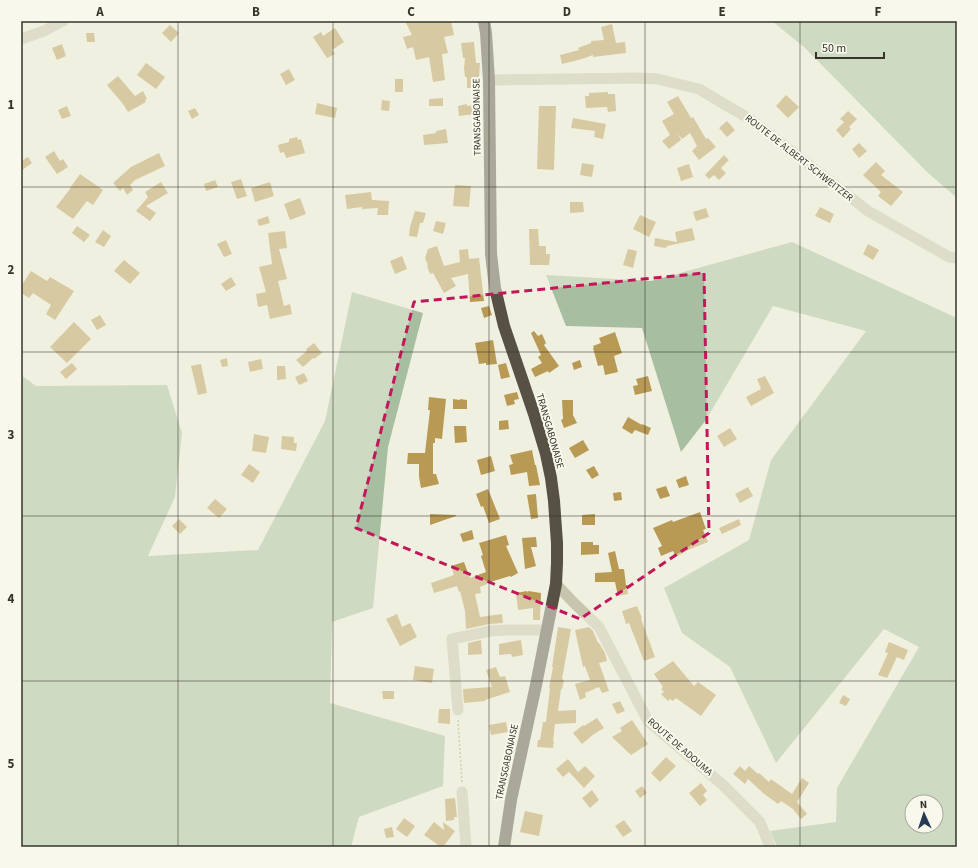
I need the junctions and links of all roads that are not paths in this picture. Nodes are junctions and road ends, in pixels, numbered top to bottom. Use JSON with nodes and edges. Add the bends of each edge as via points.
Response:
{"nodes":[{"id":1,"x":63,"y":21,"type":"edge"},
{"id":2,"x":484,"y":21,"type":"edge"},
{"id":3,"x":21,"y":39,"type":"edge"},
{"id":4,"x":489,"y":80,"type":"junction"},
{"id":5,"x":957,"y":258,"type":"edge"},
{"id":6,"x":556,"y":584,"type":"junction"},
{"id":7,"x":547,"y":630,"type":"junction"},
{"id":8,"x":458,"y":710,"type":"road end"},
{"id":9,"x":462,"y":792,"type":"road end"},
{"id":10,"x":466,"y":847,"type":"edge"},
{"id":11,"x":504,"y":847,"type":"edge"},
{"id":12,"x":770,"y":847,"type":"edge"}],
"edges":[{"from":1,"to":3,"type":"street"},
{"from":2,"to":4,"type":"highway","name":"TRANSGABONAISE"},
{"from":4,"to":5,"type":"street","name":"ROUTE DE ALBERT SCHWEITZER","via":[[639,78],[657,79],[699,89],[750,119],[868,211],[949,257]]},
{"from":4,"to":6,"type":"highway","name":"TRANSGABONAISE","via":[[492,271],[504,326],[549,466],[556,521]]},
{"from":6,"to":7,"type":"highway","name":"TRANSGABONAISE"},
{"from":6,"to":12,"type":"street","name":"ROUTE DE ADOUMA","via":[[599,627],[648,721],[723,785],[760,822]]},
{"from":7,"to":8,"type":"street","via":[[490,631],[452,639]]},
{"from":7,"to":11,"type":"highway","name":"TRANSGABONAISE","via":[[511,800]]},
{"from":9,"to":10,"type":"street"}]}
